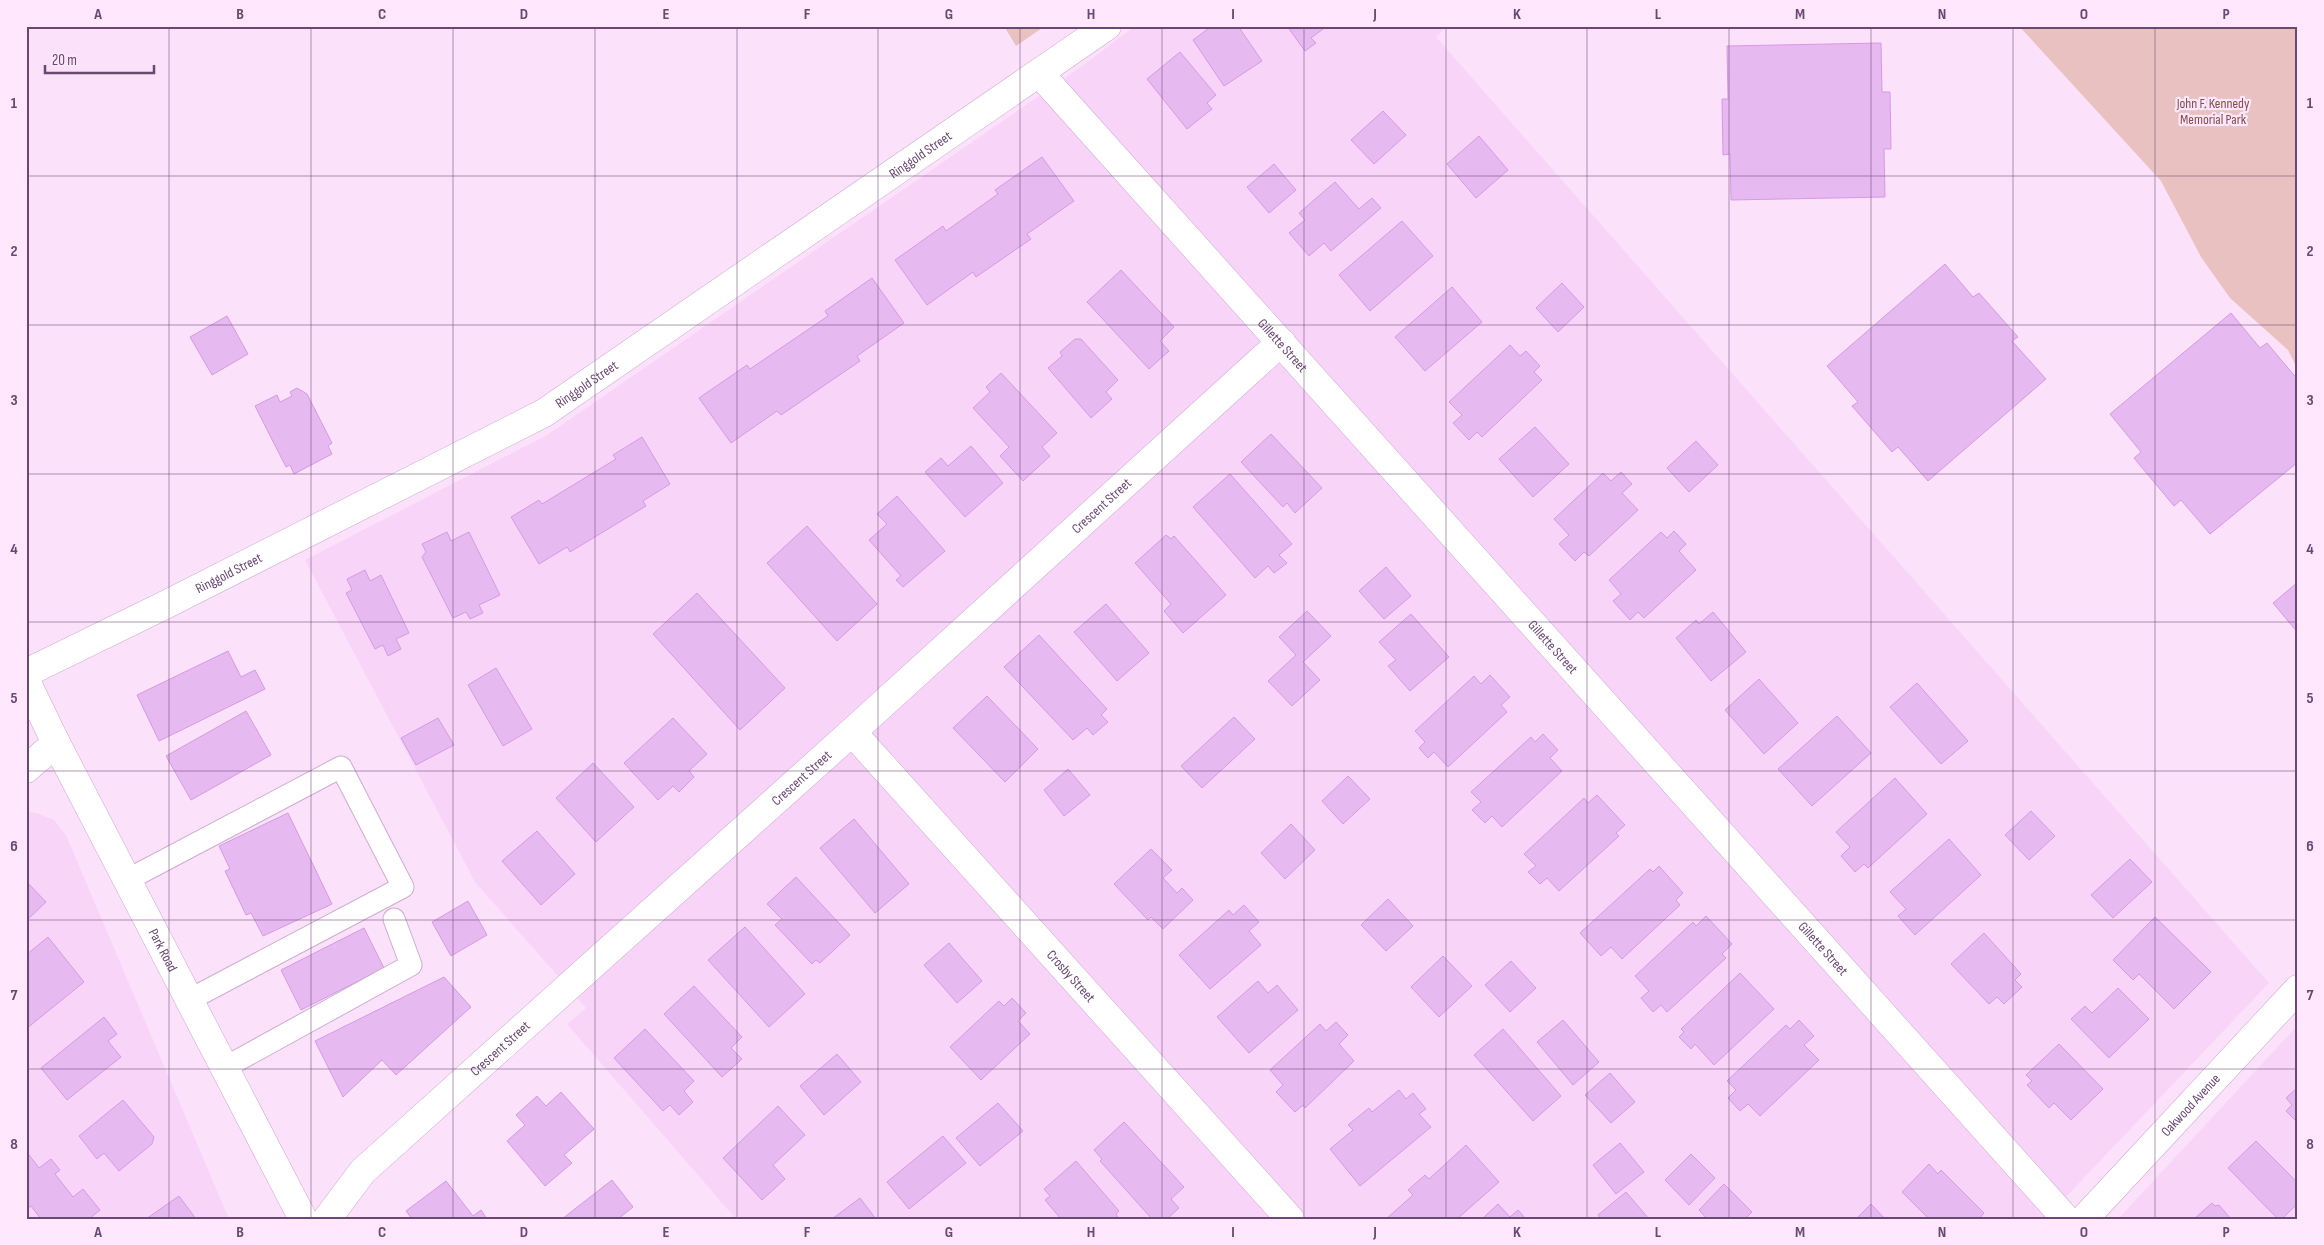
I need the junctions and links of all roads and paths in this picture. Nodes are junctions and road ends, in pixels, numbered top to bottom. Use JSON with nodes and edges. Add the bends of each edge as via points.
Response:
{"nodes":[{"id":1,"x":1107,"y":26,"type":"edge"},
{"id":2,"x":1040,"y":74,"type":"junction"},
{"id":3,"x":1281,"y":342,"type":"junction"},
{"id":4,"x":26,"y":673,"type":"edge"},
{"id":5,"x":26,"y":681,"type":"edge"},
{"id":6,"x":852,"y":732,"type":"junction"},
{"id":7,"x":56,"y":743,"type":"junction"},
{"id":8,"x":26,"y":769,"type":"edge"},
{"id":9,"x":127,"y":880,"type":"junction"},
{"id":10,"x":394,"y":919,"type":"dead end"},
{"id":11,"x":2298,"y":990,"type":"edge"},
{"id":12,"x":189,"y":1000,"type":"junction"},
{"id":13,"x":224,"y":1068,"type":"junction"},
{"id":14,"x":303,"y":1219,"type":"edge"},
{"id":15,"x":326,"y":1219,"type":"edge"},
{"id":16,"x":1290,"y":1219,"type":"edge"},
{"id":17,"x":2066,"y":1219,"type":"edge"},
{"id":18,"x":2084,"y":1219,"type":"edge"}],
"edges":[{"from":1,"to":2,"type":"street","name":"Ringgold Street"},
{"from":2,"to":3,"type":"street","name":"Gillette Street"},
{"from":2,"to":4,"type":"street","name":"Ringgold Street","via":[[544,413]]},
{"from":3,"to":6,"type":"street","name":"Crescent Street"},
{"from":3,"to":17,"type":"street","name":"Gillette Street"},
{"from":5,"to":7,"type":"street","name":"Park Road"},
{"from":6,"to":15,"type":"street","name":"Crescent Street","via":[[363,1171]]},
{"from":6,"to":16,"type":"street","name":"Crosby Street"},
{"from":7,"to":8,"type":"street"},
{"from":7,"to":9,"type":"street","name":"Park Road"},
{"from":9,"to":12,"type":"street","name":"Park Road"},
{"from":9,"to":12,"type":"lane","via":[[341,767],[346,776],[403,887]]},
{"from":10,"to":13,"type":"lane","via":[[411,965]]},
{"from":11,"to":18,"type":"street","name":"Oakwood Avenue"},
{"from":12,"to":13,"type":"street","name":"Park Road"},
{"from":13,"to":14,"type":"street","name":"Park Road"}]}
